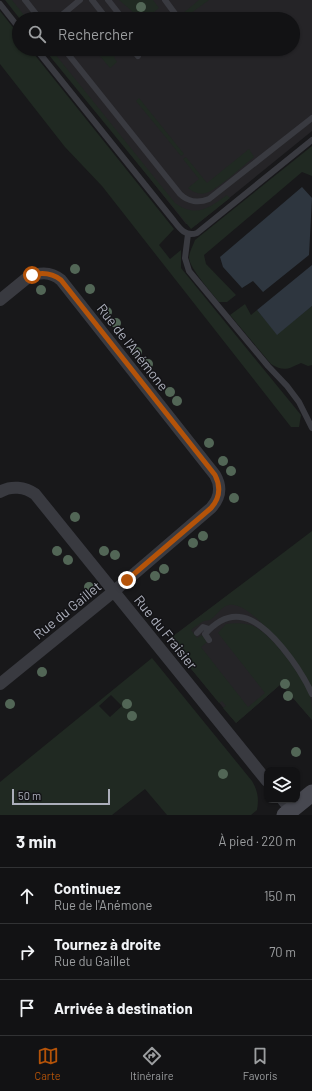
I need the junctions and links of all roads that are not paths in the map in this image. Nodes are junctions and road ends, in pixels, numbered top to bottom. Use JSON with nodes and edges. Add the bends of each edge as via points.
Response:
{"nodes":[{"id":1,"x":25,"y":0,"type":"edge"},
{"id":2,"x":80,"y":0,"type":"edge"},
{"id":3,"x":92,"y":0,"type":"edge"},
{"id":4,"x":108,"y":0,"type":"edge"},
{"id":5,"x":165,"y":0,"type":"edge"},
{"id":6,"x":0,"y":4,"type":"edge"},
{"id":7,"x":34,"y":12,"type":"edge"},
{"id":8,"x":65,"y":12,"type":"edge"},
{"id":9,"x":101,"y":12,"type":"edge"},
{"id":10,"x":117,"y":12,"type":"edge"},
{"id":11,"x":174,"y":12,"type":"edge"},
{"id":12,"x":12,"y":19,"type":"edge"},
{"id":13,"x":42,"y":56,"type":"edge"},
{"id":14,"x":70,"y":56,"type":"edge"},
{"id":15,"x":312,"y":118,"type":"edge"},
{"id":16,"x":312,"y":140,"type":"edge"},
{"id":17,"x":188,"y":234,"type":"junction"},
{"id":18,"x":0,"y":300,"type":"edge"},
{"id":19,"x":312,"y":428,"type":"edge"},
{"id":20,"x":0,"y":492,"type":"edge"},
{"id":21,"x":219,"y":492,"type":"joint"},
{"id":22,"x":113,"y":592,"type":"junction"},
{"id":23,"x":209,"y":629,"type":"junction"},
{"id":24,"x":197,"y":633,"type":"dead end"},
{"id":25,"x":209,"y":640,"type":"dead end"},
{"id":26,"x":0,"y":684,"type":"edge"},
{"id":27,"x":312,"y":694,"type":"edge"},
{"id":28,"x":264,"y":777,"type":"edge"},
{"id":29,"x":312,"y":793,"type":"edge"},
{"id":30,"x":289,"y":810,"type":"edge"}],
"edges":[{"from":1,"to":7,"type":"lane"},
{"from":2,"to":8,"type":"lane"},
{"from":3,"to":9,"type":"lane"},
{"from":4,"to":10,"type":"lane"},
{"from":5,"to":11,"type":"lane"},
{"from":6,"to":12,"type":"lane"},
{"from":13,"to":17,"type":"lane","via":[[180,228]]},
{"from":14,"to":15,"type":"lane","via":[[178,192],[187,199],[209,199]]},
{"from":16,"to":17,"type":"lane","via":[[197,233]]},
{"from":17,"to":19,"type":"lane","via":[[185,258],[189,272],[287,386],[299,402]]},
{"from":18,"to":21,"type":"street","name":"Rue de l'Anémone","via":[[37,273],[54,275],[61,280],[215,475]]},
{"from":20,"to":22,"type":"street","name":"Rue du Fraisier","via":[[19,488],[28,489],[35,494]]},
{"from":21,"to":22,"type":"street","name":"Rue du Gaillet","via":[[211,508]]},
{"from":22,"to":26,"type":"street","name":"Rue du Gaillet"},
{"from":22,"to":28,"type":"street","name":"Rue du Fraisier"},
{"from":23,"to":24,"type":"lane","via":[[203,628]]},
{"from":23,"to":25,"type":"lane","via":[[205,634]]},
{"from":23,"to":27,"type":"lane","via":[[217,622],[240,617],[262,627],[292,660]]},
{"from":29,"to":30,"type":"main road"}]}
